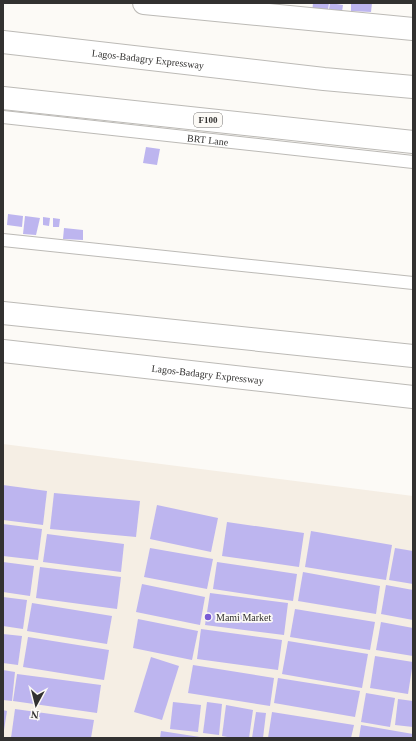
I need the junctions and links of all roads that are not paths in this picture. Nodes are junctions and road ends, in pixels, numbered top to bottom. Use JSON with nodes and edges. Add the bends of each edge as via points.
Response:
{"nodes":[{"id":1,"x":144,"y":3,"type":"edge"},
{"id":2,"x":181,"y":5,"type":"edge"},
{"id":3,"x":413,"y":29,"type":"edge"},
{"id":4,"x":3,"y":42,"type":"edge"},
{"id":5,"x":413,"y":87,"type":"edge"},
{"id":6,"x":3,"y":98,"type":"edge"},
{"id":7,"x":3,"y":117,"type":"edge"},
{"id":8,"x":413,"y":142,"type":"edge"},
{"id":9,"x":413,"y":162,"type":"edge"},
{"id":10,"x":3,"y":240,"type":"edge"},
{"id":11,"x":413,"y":283,"type":"edge"},
{"id":12,"x":3,"y":313,"type":"edge"},
{"id":13,"x":3,"y":351,"type":"edge"},
{"id":14,"x":413,"y":356,"type":"edge"},
{"id":15,"x":413,"y":397,"type":"edge"}],
"edges":[{"from":1,"to":2,"type":"main road"},
{"from":2,"to":3,"type":"main road"},
{"from":4,"to":5,"type":"main road","name":"Lagos-Badagry Expressway"},
{"from":6,"to":8,"type":"main road","number":"F100"},
{"from":7,"to":9,"type":"lane","name":"BRT Lane"},
{"from":10,"to":11,"type":"lane"},
{"from":12,"to":14,"type":"main road"},
{"from":13,"to":15,"type":"main road","name":"Lagos-Badagry Expressway"}]}
